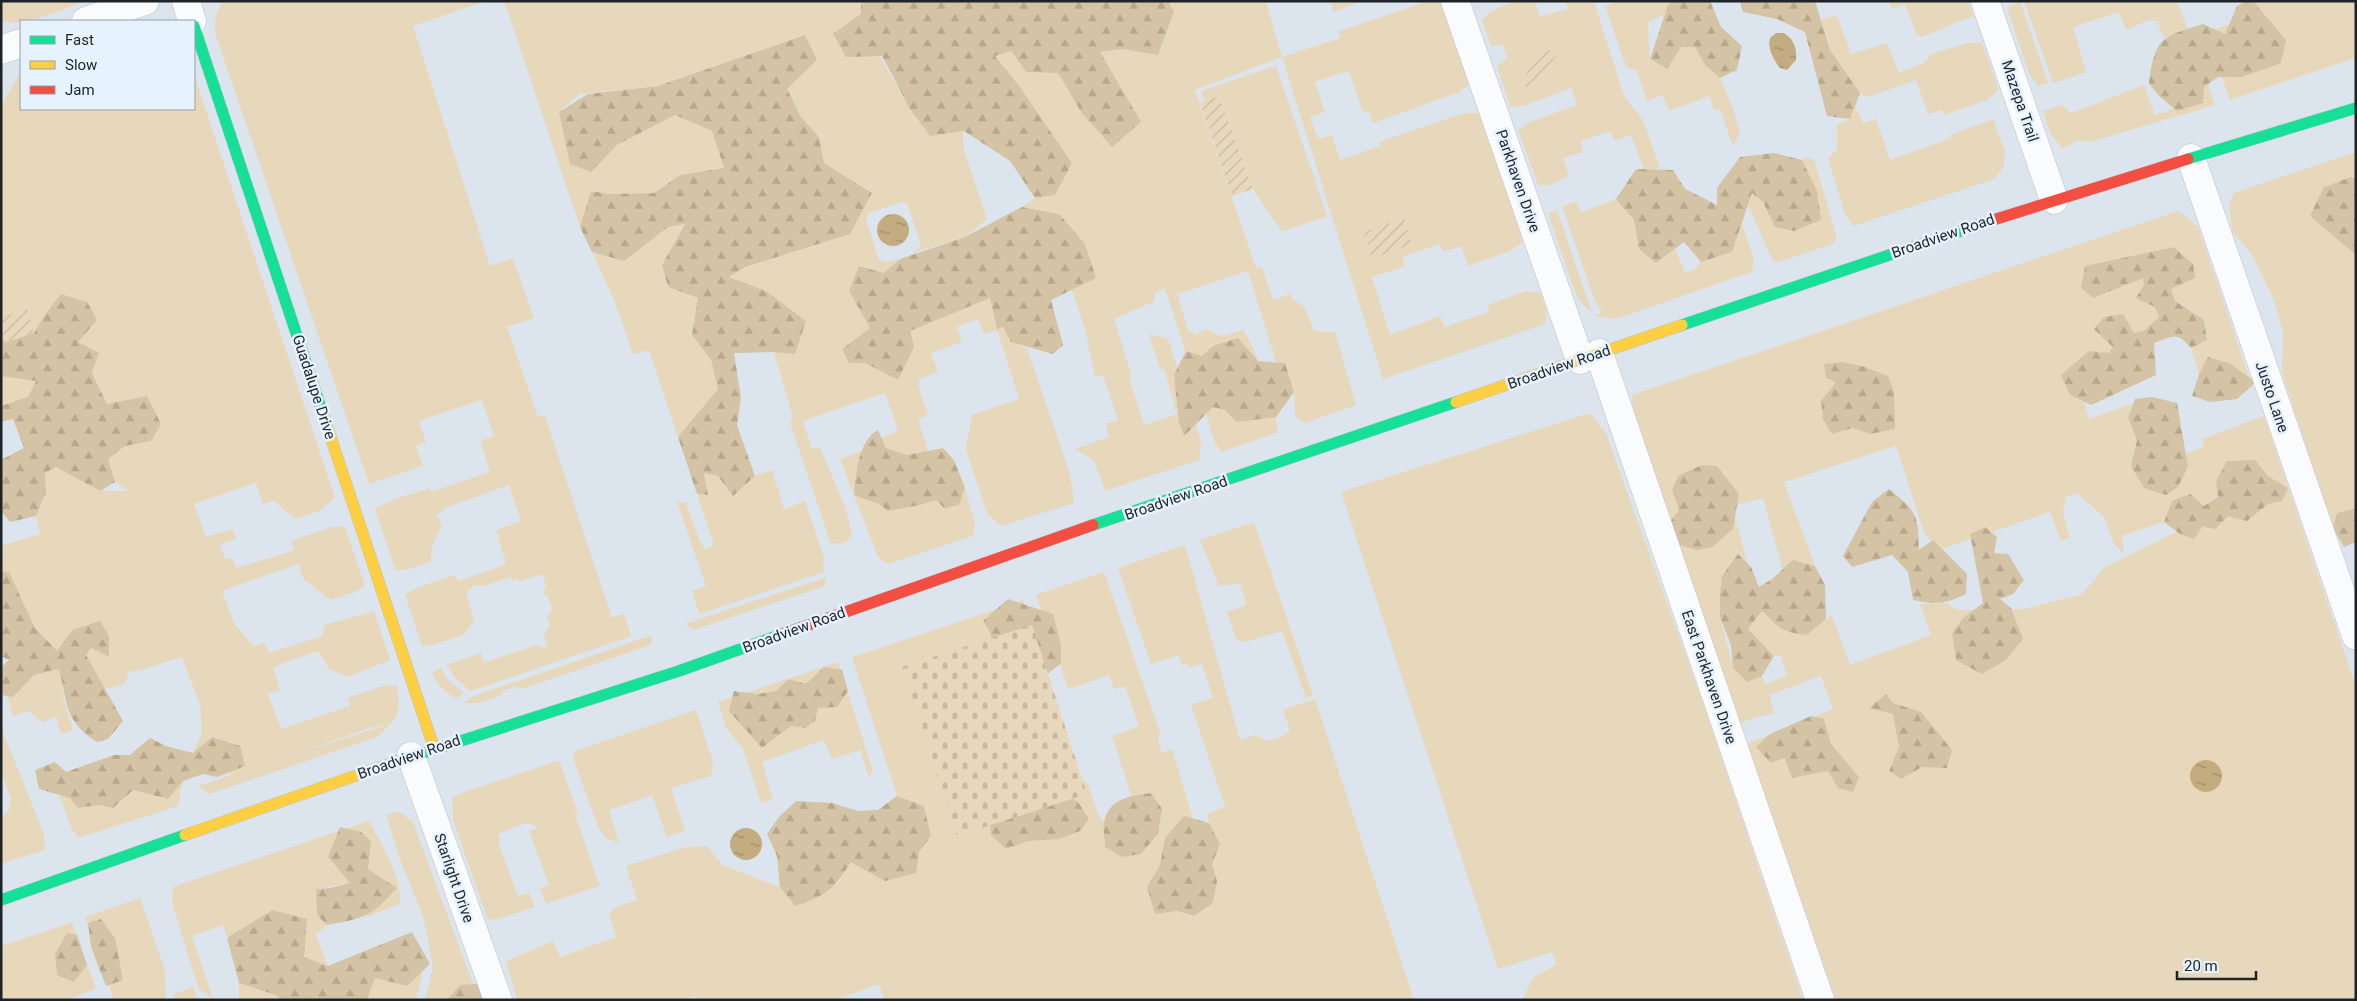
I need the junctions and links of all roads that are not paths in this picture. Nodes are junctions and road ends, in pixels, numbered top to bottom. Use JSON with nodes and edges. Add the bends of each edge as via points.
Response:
{"nodes":[{"id":1,"x":145,"y":1,"type":"edge"},
{"id":2,"x":186,"y":1,"type":"edge"},
{"id":3,"x":1455,"y":1,"type":"edge"},
{"id":4,"x":1986,"y":1,"type":"edge"},
{"id":5,"x":89,"y":20,"type":"edge"},
{"id":6,"x":192,"y":20,"type":"edge"},
{"id":7,"x":195,"y":29,"type":"edge"},
{"id":8,"x":20,"y":43,"type":"edge"},
{"id":9,"x":1,"y":50,"type":"edge"},
{"id":10,"x":2356,"y":108,"type":"edge"},
{"id":11,"x":2191,"y":158,"type":"junction"},
{"id":12,"x":2054,"y":200,"type":"junction"},
{"id":13,"x":1590,"y":356,"type":"junction"},
{"id":14,"x":2356,"y":636,"type":"edge"},
{"id":15,"x":423,"y":752,"type":"junction"},
{"id":16,"x":1,"y":900,"type":"edge"},
{"id":17,"x":498,"y":1000,"type":"edge"},
{"id":18,"x":1820,"y":1000,"type":"edge"}],
"edges":[{"from":1,"to":5,"type":"street"},
{"from":2,"to":6,"type":"street"},
{"from":3,"to":13,"type":"street","name":"Parkhaven Drive"},
{"from":4,"to":12,"type":"street","name":"Mazepa Trail"},
{"from":7,"to":15,"type":"main road","name":"Guadalupe Drive"},
{"from":8,"to":9,"type":"street"},
{"from":10,"to":11,"type":"main road","name":"Broadview Road"},
{"from":11,"to":12,"type":"main road","name":"Broadview Road"},
{"from":11,"to":14,"type":"street","name":"Justo Lane"},
{"from":12,"to":13,"type":"main road","name":"Broadview Road"},
{"from":13,"to":15,"type":"main road","name":"Broadview Road","via":[[1011,552],[687,668]]},
{"from":13,"to":18,"type":"street","name":"East Parkhaven Drive"},
{"from":15,"to":16,"type":"main road","name":"Broadview Road"},
{"from":15,"to":17,"type":"street","name":"Starlight Drive"}]}
